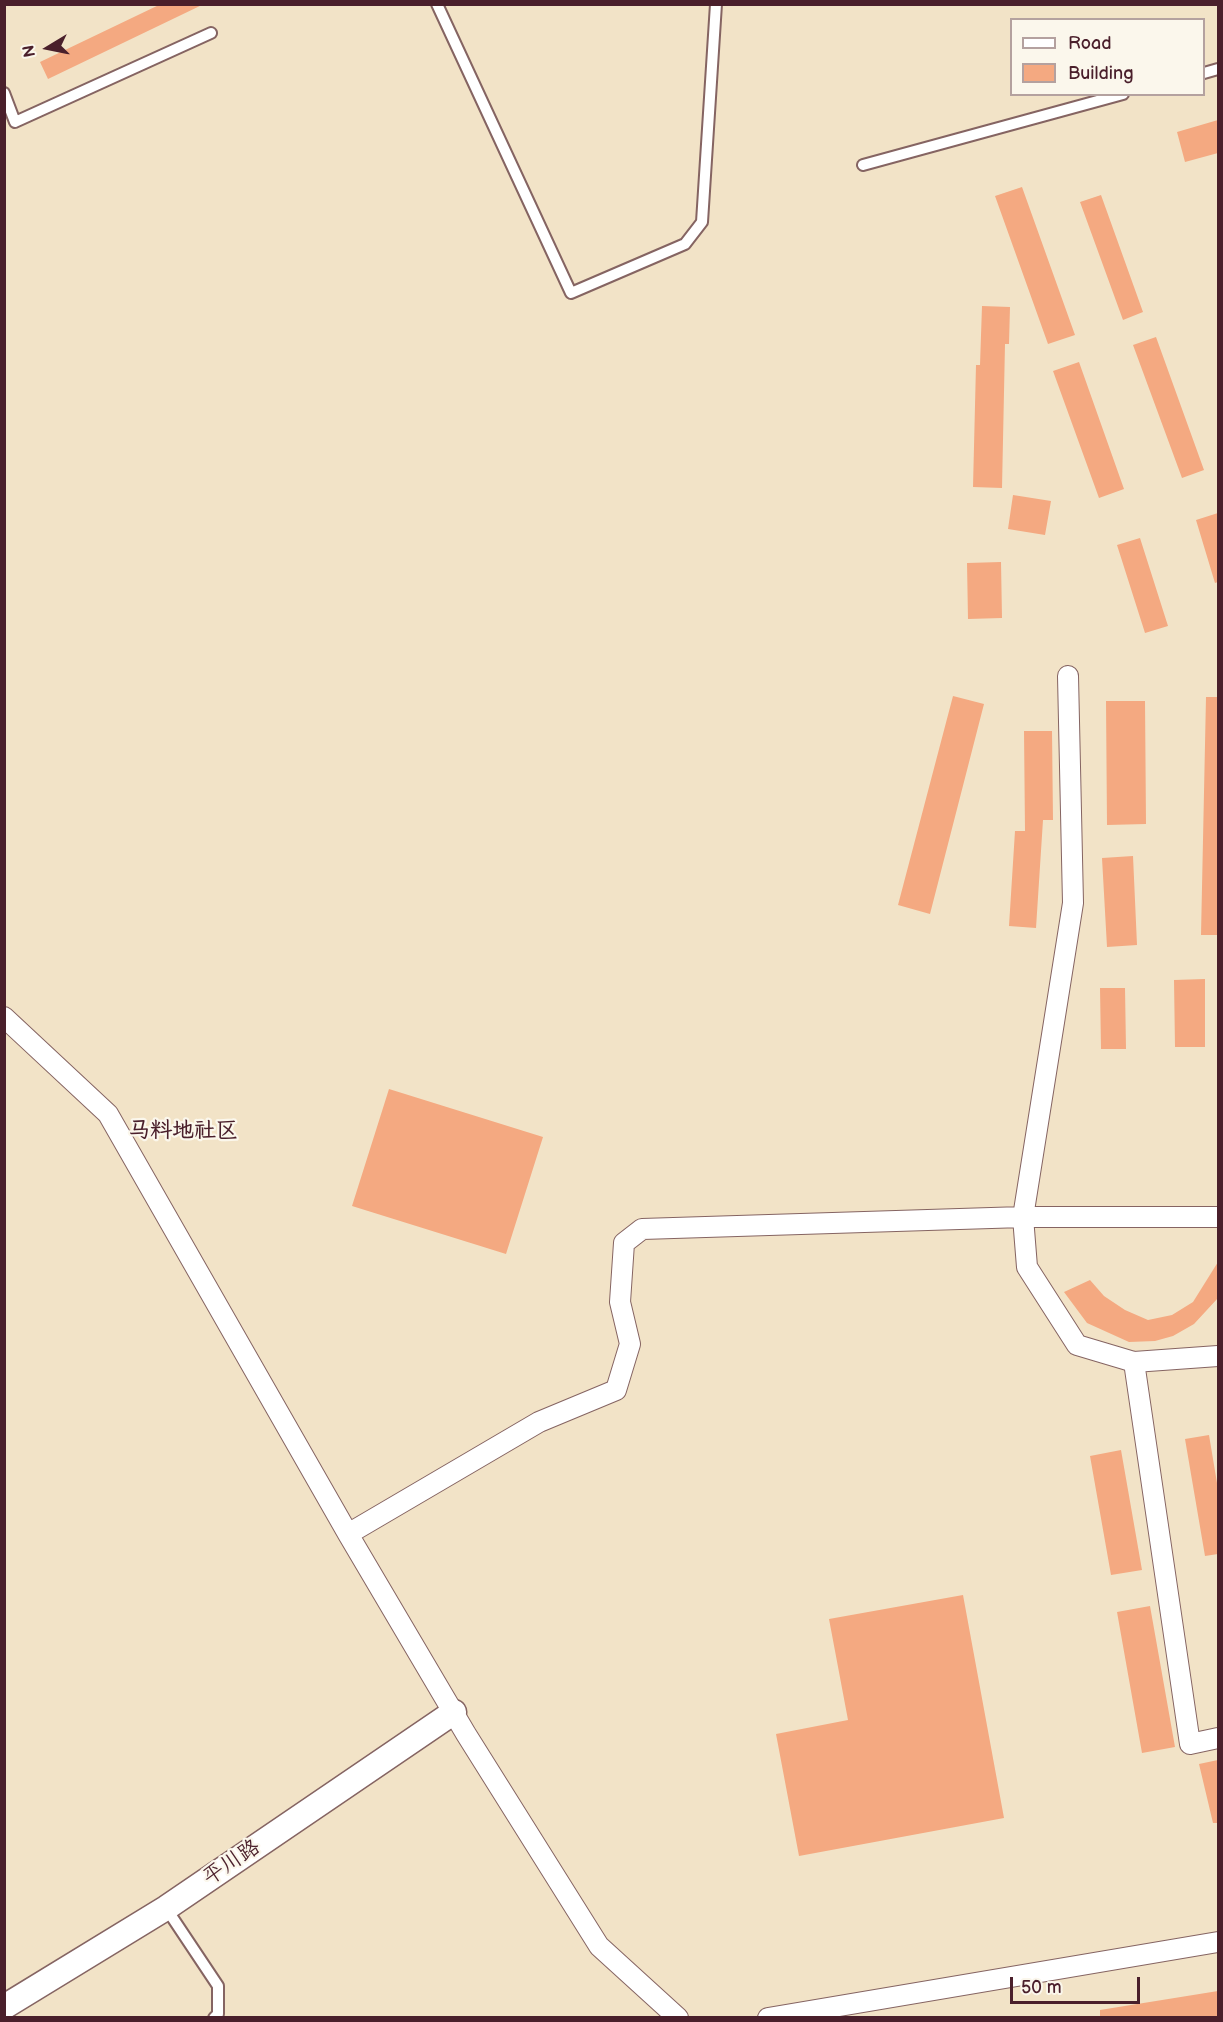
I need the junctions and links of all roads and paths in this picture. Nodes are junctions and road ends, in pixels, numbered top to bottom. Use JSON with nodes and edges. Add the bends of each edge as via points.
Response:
{"nodes":[{"id":1,"x":437,"y":4,"type":"edge"},
{"id":2,"x":716,"y":4,"type":"edge"},
{"id":3,"x":211,"y":33,"type":"dead end"},
{"id":4,"x":4,"y":93,"type":"edge"},
{"id":5,"x":1116,"y":96,"type":"edge"},
{"id":6,"x":15,"y":122,"type":"junction"},
{"id":7,"x":4,"y":127,"type":"edge"},
{"id":8,"x":862,"y":165,"type":"dead end"},
{"id":9,"x":1068,"y":676,"type":"dead end"},
{"id":10,"x":4,"y":1017,"type":"edge"},
{"id":11,"x":1023,"y":1217,"type":"junction"},
{"id":12,"x":1218,"y":1217,"type":"edge"},
{"id":13,"x":1218,"y":1356,"type":"edge"},
{"id":14,"x":1134,"y":1362,"type":"junction"},
{"id":15,"x":348,"y":1534,"type":"junction"},
{"id":16,"x":454,"y":1712,"type":"junction"},
{"id":17,"x":1218,"y":1738,"type":"edge"},
{"id":18,"x":166,"y":1908,"type":"junction"},
{"id":19,"x":1218,"y":1942,"type":"edge"},
{"id":20,"x":4,"y":2007,"type":"edge"},
{"id":21,"x":214,"y":2018,"type":"edge"},
{"id":22,"x":678,"y":2018,"type":"edge"},
{"id":23,"x":768,"y":2018,"type":"edge"}],
"edges":[{"from":1,"to":2,"type":"lane","via":[[571,293],[685,244],[702,222]]},
{"from":3,"to":6,"type":"lane"},
{"from":4,"to":6,"type":"lane"},
{"from":5,"to":8,"type":"lane"},
{"from":6,"to":7,"type":"lane"},
{"from":9,"to":11,"type":"street","via":[[1073,903]]},
{"from":10,"to":15,"type":"street","via":[[108,1114]]},
{"from":11,"to":12,"type":"street"},
{"from":11,"to":14,"type":"street","via":[[1027,1267],[1077,1345]]},
{"from":11,"to":15,"type":"street","via":[[642,1229],[624,1244],[620,1302],[630,1344],[616,1390],[539,1422]]},
{"from":13,"to":14,"type":"street"},
{"from":14,"to":17,"type":"street","via":[[1190,1744]]},
{"from":15,"to":16,"type":"street"},
{"from":16,"to":18,"type":"street","name":"平川路"},
{"from":16,"to":22,"type":"street","via":[[599,1946]]},
{"from":18,"to":20,"type":"street","name":"平川路"},
{"from":18,"to":21,"type":"lane","via":[[218,1986],[218,2014]]},
{"from":19,"to":23,"type":"street"}]}
